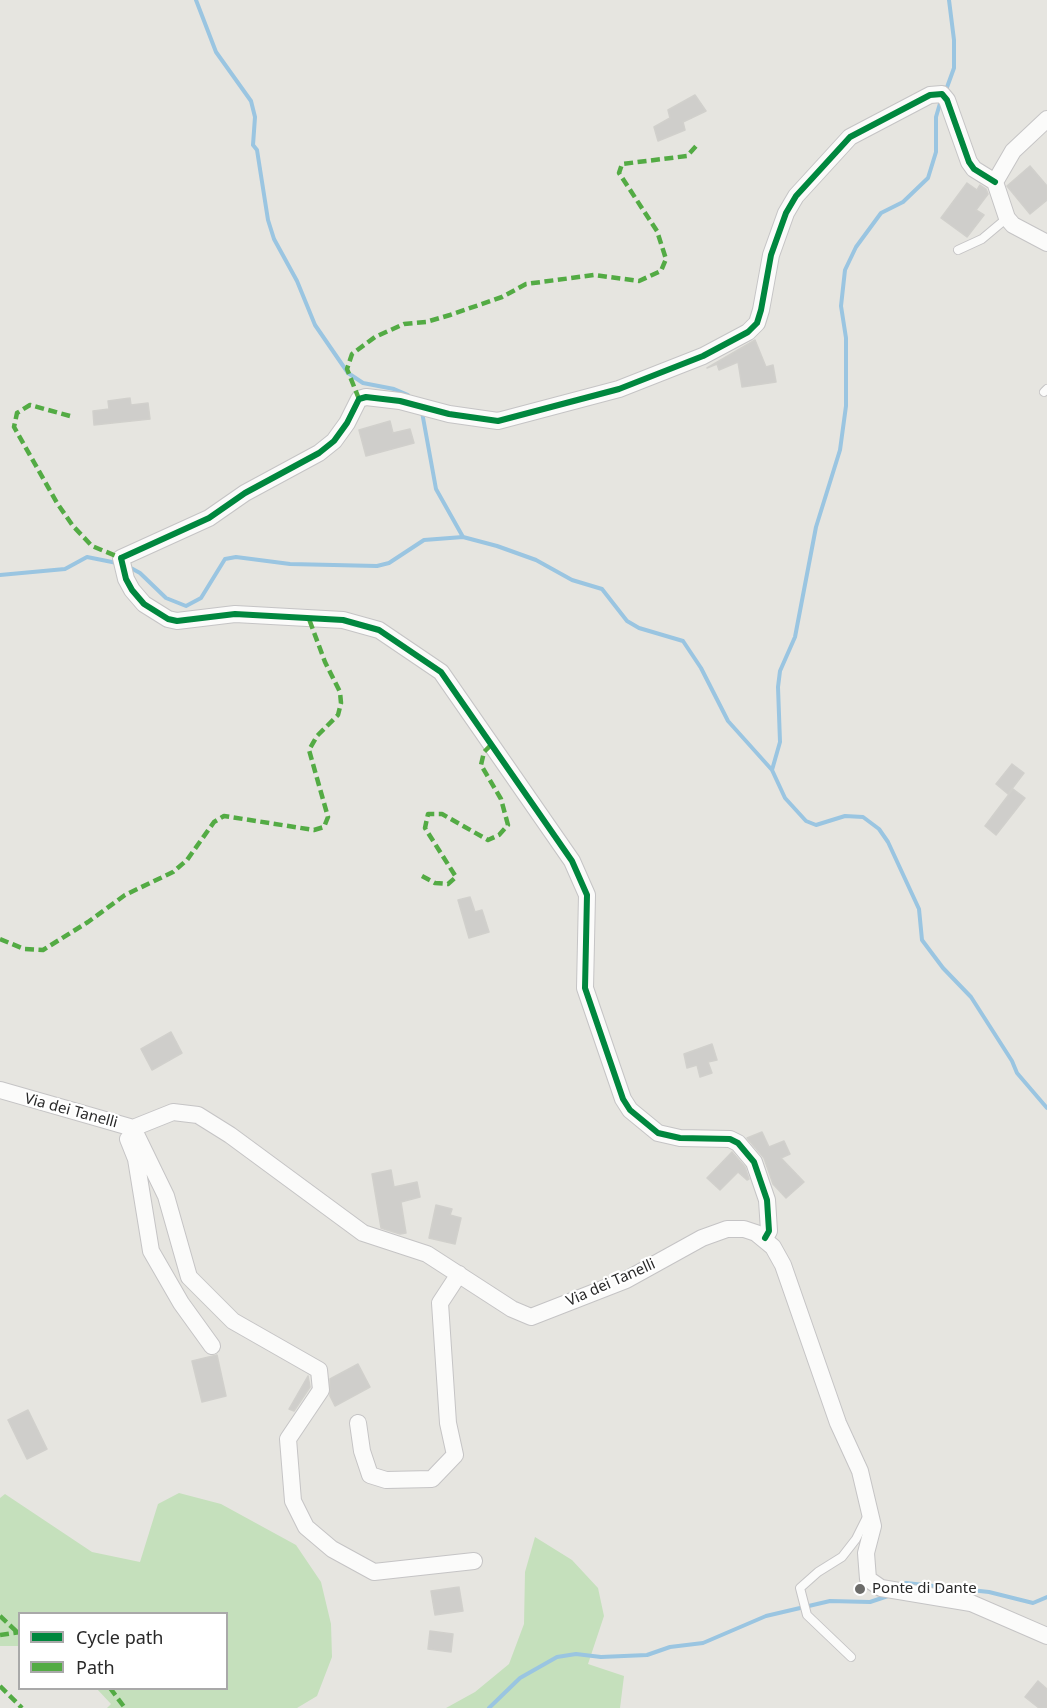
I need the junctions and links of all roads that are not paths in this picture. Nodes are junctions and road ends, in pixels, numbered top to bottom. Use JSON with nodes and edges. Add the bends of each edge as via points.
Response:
{"nodes":[{"id":1,"x":1047,"y":119,"type":"edge"},
{"id":2,"x":994,"y":182,"type":"junction"},
{"id":3,"x":1007,"y":218,"type":"junction"},
{"id":4,"x":1047,"y":243,"type":"edge"},
{"id":5,"x":958,"y":250,"type":"dead end"},
{"id":6,"x":0,"y":1090,"type":"edge"},
{"id":7,"x":128,"y":1127,"type":"junction"},
{"id":8,"x":765,"y":1238,"type":"junction"},
{"id":9,"x":459,"y":1274,"type":"junction"},
{"id":10,"x":212,"y":1346,"type":"dead end"},
{"id":11,"x":358,"y":1423,"type":"dead end"},
{"id":12,"x":869,"y":1511,"type":"junction"},
{"id":13,"x":474,"y":1561,"type":"dead end"},
{"id":14,"x":1047,"y":1636,"type":"edge"},
{"id":15,"x":850,"y":1657,"type":"dead end"}],
"edges":[{"from":1,"to":2,"type":"street","via":[[1013,151]]},
{"from":2,"to":3,"type":"street"},
{"from":2,"to":8,"type":"street","via":[[969,162],[947,100],[942,94],[930,95],[850,137],[796,196],[771,255],[757,323],[748,332],[703,356],[619,389],[498,421],[400,401],[359,399],[347,423],[319,453],[245,493],[209,518],[121,558],[132,590],[144,604],[168,619],[235,614],[343,620],[379,630],[441,672],[572,861],[587,895],[585,988],[623,1099],[630,1110],[658,1133],[738,1143],[754,1162],[764,1189],[769,1231]]},
{"from":3,"to":4,"type":"street"},
{"from":3,"to":5,"type":"lane","via":[[982,239]]},
{"from":6,"to":7,"type":"street","name":"Via dei Tanelli"},
{"from":7,"to":9,"type":"street","name":"Via dei Tanelli","via":[[173,1112],[198,1115],[363,1233],[427,1254]]},
{"from":7,"to":10,"type":"street","via":[[151,1251]]},
{"from":7,"to":13,"type":"street","via":[[166,1196],[189,1277],[233,1321],[319,1370],[321,1390],[288,1439],[293,1501],[306,1527],[332,1549],[374,1572]]},
{"from":8,"to":9,"type":"street","name":"Via dei Tanelli","via":[[744,1228],[728,1229],[702,1238],[626,1280],[531,1317]]},
{"from":8,"to":12,"type":"street","via":[[783,1265],[838,1423],[860,1471]]},
{"from":9,"to":11,"type":"street","via":[[440,1303],[447,1423],[456,1455],[432,1479],[386,1480],[370,1475]]},
{"from":12,"to":14,"type":"street","via":[[873,1526],[866,1553],[868,1579],[895,1591],[970,1603]]},
{"from":12,"to":15,"type":"lane","via":[[842,1557],[800,1588],[807,1614]]}]}
